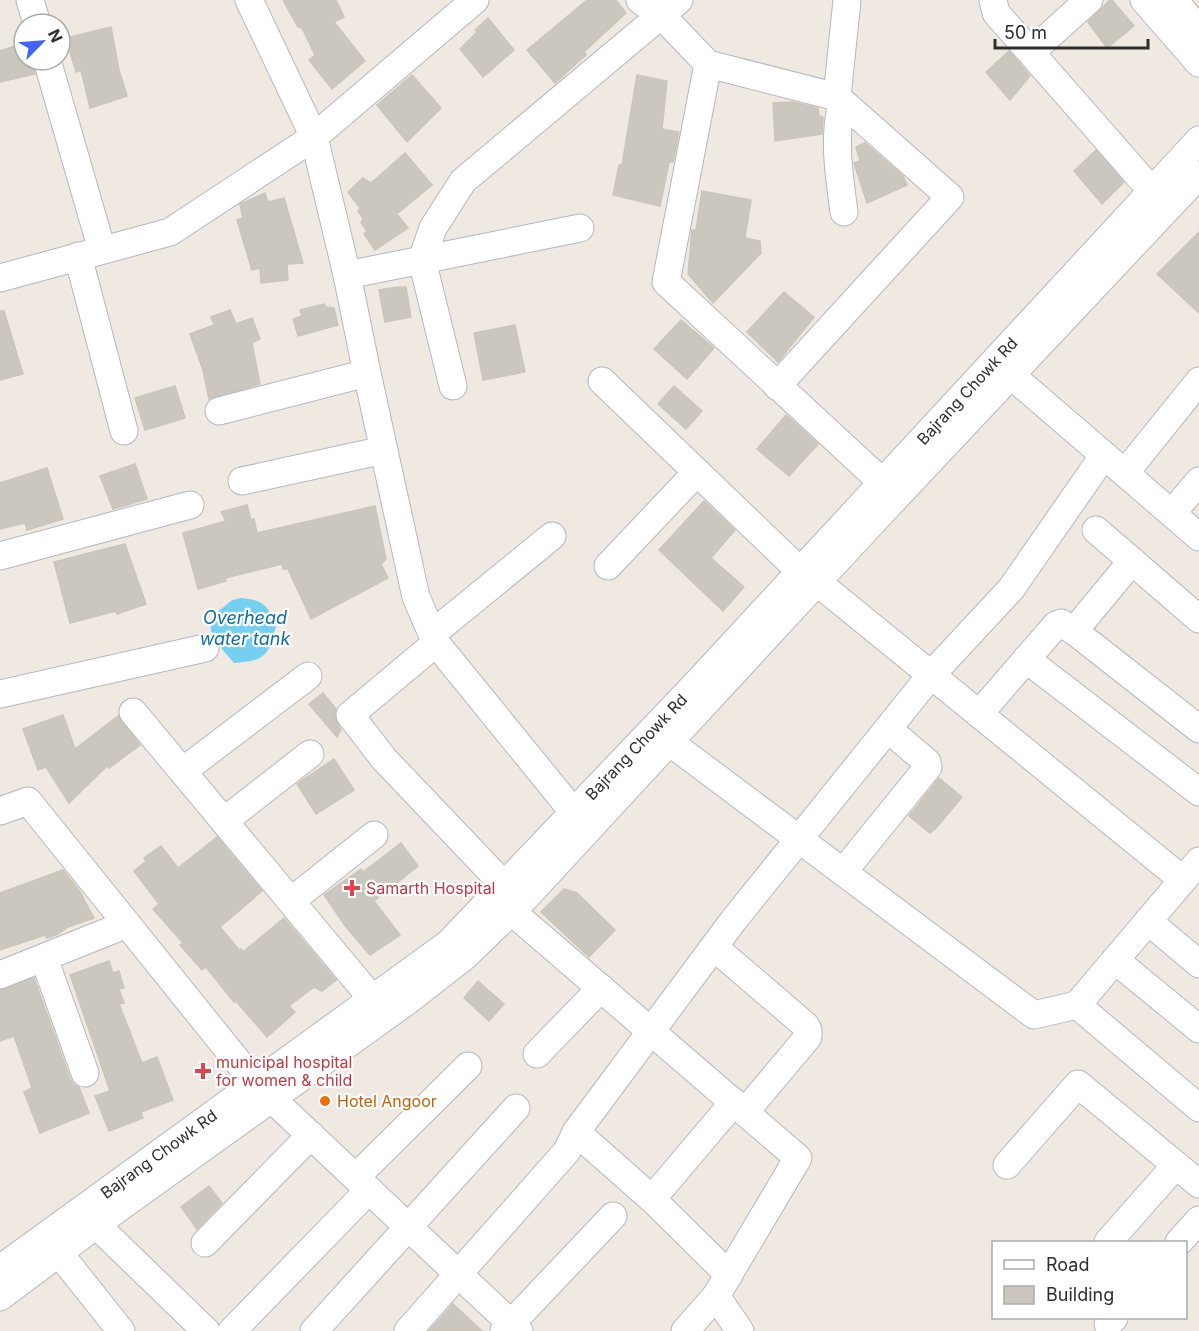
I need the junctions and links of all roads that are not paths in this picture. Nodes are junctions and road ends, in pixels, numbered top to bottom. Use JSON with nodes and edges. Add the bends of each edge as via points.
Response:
{"nodes":[{"id":1,"x":249,"y":0,"type":"edge"},
{"id":2,"x":475,"y":0,"type":"edge"},
{"id":3,"x":847,"y":0,"type":"edge"},
{"id":4,"x":993,"y":0,"type":"edge"},
{"id":5,"x":1089,"y":0,"type":"edge"},
{"id":6,"x":1144,"y":0,"type":"edge"},
{"id":7,"x":1173,"y":0,"type":"edge"},
{"id":8,"x":660,"y":5,"type":"edge"},
{"id":9,"x":1199,"y":30,"type":"edge"},
{"id":10,"x":1030,"y":52,"type":"junction"},
{"id":11,"x":1199,"y":63,"type":"edge"},
{"id":12,"x":708,"y":64,"type":"junction"},
{"id":13,"x":50,"y":72,"type":"edge"},
{"id":14,"x":840,"y":100,"type":"junction"},
{"id":15,"x":314,"y":137,"type":"junction"},
{"id":16,"x":1199,"y":140,"type":"edge"},
{"id":17,"x":1199,"y":175,"type":"edge"},
{"id":18,"x":1152,"y":191,"type":"junction"},
{"id":19,"x":844,"y":212,"type":"dead end"},
{"id":20,"x":580,"y":228,"type":"dead end"},
{"id":21,"x":90,"y":253,"type":"junction"},
{"id":22,"x":422,"y":260,"type":"junction"},
{"id":23,"x":347,"y":275,"type":"junction"},
{"id":24,"x":0,"y":278,"type":"edge"},
{"id":25,"x":1002,"y":368,"type":"junction"},
{"id":26,"x":366,"y":374,"type":"junction"},
{"id":27,"x":602,"y":381,"type":"dead end"},
{"id":28,"x":1199,"y":381,"type":"edge"},
{"id":29,"x":453,"y":386,"type":"dead end"},
{"id":30,"x":777,"y":386,"type":"junction"},
{"id":31,"x":219,"y":411,"type":"dead end"},
{"id":32,"x":124,"y":431,"type":"dead end"},
{"id":33,"x":384,"y":450,"type":"junction"},
{"id":34,"x":1104,"y":455,"type":"junction"},
{"id":35,"x":697,"y":472,"type":"junction"},
{"id":36,"x":1125,"y":473,"type":"junction"},
{"id":37,"x":242,"y":481,"type":"dead end"},
{"id":38,"x":1199,"y":481,"type":"edge"},
{"id":39,"x":889,"y":490,"type":"junction"},
{"id":40,"x":190,"y":505,"type":"dead end"},
{"id":41,"x":1172,"y":513,"type":"junction"},
{"id":42,"x":1096,"y":530,"type":"dead end"},
{"id":43,"x":552,"y":536,"type":"dead end"},
{"id":44,"x":1199,"y":537,"type":"edge"},
{"id":45,"x":0,"y":556,"type":"edge"},
{"id":46,"x":1132,"y":561,"type":"junction"},
{"id":47,"x":608,"y":566,"type":"dead end"},
{"id":48,"x":808,"y":576,"type":"junction"},
{"id":49,"x":1199,"y":619,"type":"edge"},
{"id":50,"x":1074,"y":631,"type":"junction"},
{"id":51,"x":434,"y":638,"type":"junction"},
{"id":52,"x":205,"y":648,"type":"dead end"},
{"id":53,"x":1026,"y":659,"type":"junction"},
{"id":54,"x":931,"y":675,"type":"junction"},
{"id":55,"x":308,"y":676,"type":"dead end"},
{"id":56,"x":0,"y":694,"type":"edge"},
{"id":57,"x":133,"y":712,"type":"dead end"},
{"id":58,"x":979,"y":714,"type":"junction"},
{"id":59,"x":888,"y":729,"type":"junction"},
{"id":60,"x":1199,"y":729,"type":"edge"},
{"id":61,"x":668,"y":741,"type":"junction"},
{"id":62,"x":310,"y":754,"type":"dead end"},
{"id":63,"x":183,"y":771,"type":"junction"},
{"id":64,"x":1199,"y":792,"type":"edge"},
{"id":65,"x":0,"y":811,"type":"edge"},
{"id":66,"x":224,"y":821,"type":"junction"},
{"id":67,"x":581,"y":821,"type":"junction"},
{"id":68,"x":374,"y":835,"type":"dead end"},
{"id":69,"x":798,"y":839,"type":"junction"},
{"id":70,"x":1191,"y":871,"type":"edge"},
{"id":71,"x":843,"y":872,"type":"junction"},
{"id":72,"x":503,"y":898,"type":"junction"},
{"id":73,"x":291,"y":902,"type":"junction"},
{"id":74,"x":1148,"y":921,"type":"junction"},
{"id":75,"x":128,"y":924,"type":"junction"},
{"id":76,"x":714,"y":947,"type":"junction"},
{"id":77,"x":44,"y":958,"type":"junction"},
{"id":78,"x":1115,"y":960,"type":"junction"},
{"id":79,"x":1198,"y":963,"type":"edge"},
{"id":80,"x":0,"y":975,"type":"edge"},
{"id":81,"x":601,"y":988,"type":"junction"},
{"id":82,"x":1077,"y":1005,"type":"junction"},
{"id":83,"x":379,"y":1007,"type":"junction"},
{"id":84,"x":1199,"y":1029,"type":"edge"},
{"id":85,"x":651,"y":1032,"type":"junction"},
{"id":86,"x":537,"y":1054,"type":"dead end"},
{"id":87,"x":468,"y":1066,"type":"dead end"},
{"id":88,"x":85,"y":1073,"type":"dead end"},
{"id":89,"x":264,"y":1090,"type":"junction"},
{"id":90,"x":739,"y":1107,"type":"junction"},
{"id":91,"x":516,"y":1108,"type":"dead end"},
{"id":92,"x":1199,"y":1108,"type":"edge"},
{"id":93,"x":576,"y":1132,"type":"junction"},
{"id":94,"x":311,"y":1135,"type":"junction"},
{"id":95,"x":1006,"y":1165,"type":"dead end"},
{"id":96,"x":1176,"y":1165,"type":"junction"},
{"id":97,"x":363,"y":1184,"type":"junction"},
{"id":98,"x":1199,"y":1184,"type":"edge"},
{"id":99,"x":652,"y":1199,"type":"junction"},
{"id":100,"x":613,"y":1216,"type":"dead end"},
{"id":101,"x":89,"y":1219,"type":"junction"},
{"id":102,"x":1199,"y":1220,"type":"edge"},
{"id":103,"x":408,"y":1226,"type":"junction"},
{"id":104,"x":1109,"y":1241,"type":"edge"},
{"id":105,"x":1180,"y":1241,"type":"edge"},
{"id":106,"x":205,"y":1243,"type":"dead end"},
{"id":107,"x":59,"y":1253,"type":"junction"},
{"id":108,"x":0,"y":1269,"type":"edge"},
{"id":109,"x":460,"y":1275,"type":"junction"},
{"id":110,"x":723,"y":1286,"type":"junction"},
{"id":111,"x":0,"y":1297,"type":"edge"},
{"id":112,"x":511,"y":1328,"type":"edge"},
{"id":113,"x":121,"y":1331,"type":"edge"},
{"id":114,"x":206,"y":1331,"type":"edge"},
{"id":115,"x":232,"y":1331,"type":"edge"},
{"id":116,"x":314,"y":1331,"type":"edge"},
{"id":117,"x":408,"y":1331,"type":"edge"},
{"id":118,"x":685,"y":1331,"type":"edge"},
{"id":119,"x":740,"y":1331,"type":"edge"}],
"edges":[{"from":1,"to":15,"type":"street"},
{"from":2,"to":15,"type":"street"},
{"from":3,"to":14,"type":"street"},
{"from":4,"to":10,"type":"street","via":[[996,13]]},
{"from":5,"to":10,"type":"street"},
{"from":6,"to":11,"type":"street"},
{"from":7,"to":9,"type":"street"},
{"from":8,"to":12,"type":"street"},
{"from":8,"to":22,"type":"street","via":[[463,181],[433,228]]},
{"from":10,"to":18,"type":"street"},
{"from":12,"to":14,"type":"street"},
{"from":12,"to":30,"type":"street","via":[[666,282]]},
{"from":13,"to":21,"type":"street"},
{"from":14,"to":19,"type":"street","via":[[836,150]]},
{"from":14,"to":30,"type":"street","via":[[950,197]]},
{"from":15,"to":21,"type":"street","via":[[170,232]]},
{"from":15,"to":23,"type":"street"},
{"from":16,"to":18,"type":"street","name":"Bajrang Chowk Rd"},
{"from":17,"to":25,"type":"street","name":"Bajrang Chowk Rd"},
{"from":18,"to":25,"type":"street","name":"Bajrang Chowk Rd"},
{"from":20,"to":22,"type":"street"},
{"from":21,"to":24,"type":"street"},
{"from":21,"to":32,"type":"street"},
{"from":22,"to":23,"type":"street"},
{"from":22,"to":29,"type":"street"},
{"from":23,"to":26,"type":"street"},
{"from":25,"to":34,"type":"street"},
{"from":25,"to":39,"type":"street","name":"Bajrang Chowk Rd"},
{"from":26,"to":31,"type":"street"},
{"from":26,"to":33,"type":"street"},
{"from":27,"to":35,"type":"street"},
{"from":28,"to":36,"type":"street"},
{"from":30,"to":39,"type":"street"},
{"from":33,"to":37,"type":"street"},
{"from":33,"to":51,"type":"street","via":[[416,597]]},
{"from":34,"to":36,"type":"street"},
{"from":34,"to":54,"type":"street","via":[[1011,589]]},
{"from":35,"to":47,"type":"street"},
{"from":35,"to":48,"type":"street"},
{"from":36,"to":41,"type":"street"},
{"from":38,"to":41,"type":"street"},
{"from":39,"to":48,"type":"street","name":"Bajrang Chowk Rd"},
{"from":40,"to":45,"type":"street"},
{"from":41,"to":44,"type":"street"},
{"from":42,"to":46,"type":"street"},
{"from":43,"to":51,"type":"street"},
{"from":46,"to":49,"type":"street"},
{"from":46,"to":50,"type":"street"},
{"from":48,"to":54,"type":"street"},
{"from":48,"to":61,"type":"street","name":"Bajrang Chowk Rd"},
{"from":48,"to":67,"type":"street","name":"Bajrang Chowk Rd"},
{"from":50,"to":53,"type":"street","via":[[1064,623],[1056,625]]},
{"from":50,"to":60,"type":"street"},
{"from":51,"to":67,"type":"street"},
{"from":51,"to":72,"type":"street","via":[[350,715]]},
{"from":52,"to":56,"type":"street"},
{"from":53,"to":58,"type":"street"},
{"from":53,"to":64,"type":"street"},
{"from":54,"to":58,"type":"street"},
{"from":54,"to":59,"type":"street"},
{"from":55,"to":63,"type":"street"},
{"from":57,"to":63,"type":"street"},
{"from":58,"to":70,"type":"street"},
{"from":59,"to":69,"type":"street"},
{"from":59,"to":71,"type":"street","via":[[928,767]]},
{"from":61,"to":67,"type":"street","name":"Bajrang Chowk Rd"},
{"from":61,"to":69,"type":"street"},
{"from":62,"to":66,"type":"street"},
{"from":63,"to":66,"type":"street"},
{"from":65,"to":75,"type":"street","via":[[28,801]]},
{"from":66,"to":73,"type":"street"},
{"from":67,"to":72,"type":"street","name":"Bajrang Chowk Rd"},
{"from":68,"to":73,"type":"street"},
{"from":69,"to":71,"type":"street"},
{"from":69,"to":76,"type":"street"},
{"from":70,"to":74,"type":"street"},
{"from":71,"to":82,"type":"street","via":[[1034,1015]]},
{"from":72,"to":81,"type":"street"},
{"from":72,"to":83,"type":"street","name":"Bajrang Chowk Rd"},
{"from":73,"to":83,"type":"street"},
{"from":74,"to":78,"type":"street"},
{"from":74,"to":79,"type":"street"},
{"from":75,"to":77,"type":"street"},
{"from":75,"to":89,"type":"street"},
{"from":76,"to":85,"type":"street"},
{"from":76,"to":90,"type":"street","via":[[808,1030],[807,1037]]},
{"from":77,"to":80,"type":"street"},
{"from":77,"to":88,"type":"street"},
{"from":78,"to":82,"type":"street"},
{"from":78,"to":84,"type":"street"},
{"from":81,"to":85,"type":"street"},
{"from":81,"to":86,"type":"street"},
{"from":82,"to":92,"type":"street"},
{"from":83,"to":89,"type":"street","name":"Bajrang Chowk Rd"},
{"from":85,"to":90,"type":"street"},
{"from":85,"to":93,"type":"street"},
{"from":87,"to":97,"type":"street"},
{"from":89,"to":94,"type":"street"},
{"from":89,"to":101,"type":"street","name":"Bajrang Chowk Rd"},
{"from":90,"to":99,"type":"street"},
{"from":90,"to":110,"type":"street","via":[[798,1158]]},
{"from":91,"to":103,"type":"street"},
{"from":93,"to":99,"type":"street"},
{"from":93,"to":109,"type":"street","via":[[567,1152]]},
{"from":94,"to":97,"type":"street"},
{"from":94,"to":106,"type":"street"},
{"from":95,"to":96,"type":"street","via":[[1078,1084]]},
{"from":96,"to":98,"type":"street"},
{"from":96,"to":104,"type":"street"},
{"from":97,"to":103,"type":"street"},
{"from":97,"to":115,"type":"street"},
{"from":99,"to":110,"type":"street"},
{"from":100,"to":112,"type":"street"},
{"from":101,"to":107,"type":"street","name":"Bajrang Chowk Rd"},
{"from":101,"to":108,"type":"street","name":"Bajrang Chowk Rd"},
{"from":101,"to":114,"type":"street"},
{"from":102,"to":105,"type":"street"},
{"from":103,"to":109,"type":"street"},
{"from":103,"to":116,"type":"street"},
{"from":107,"to":111,"type":"street","name":"Bajrang Chowk Rd"},
{"from":107,"to":113,"type":"street"},
{"from":109,"to":112,"type":"street"},
{"from":109,"to":117,"type":"street"},
{"from":110,"to":118,"type":"street"},
{"from":110,"to":119,"type":"street"}]}
